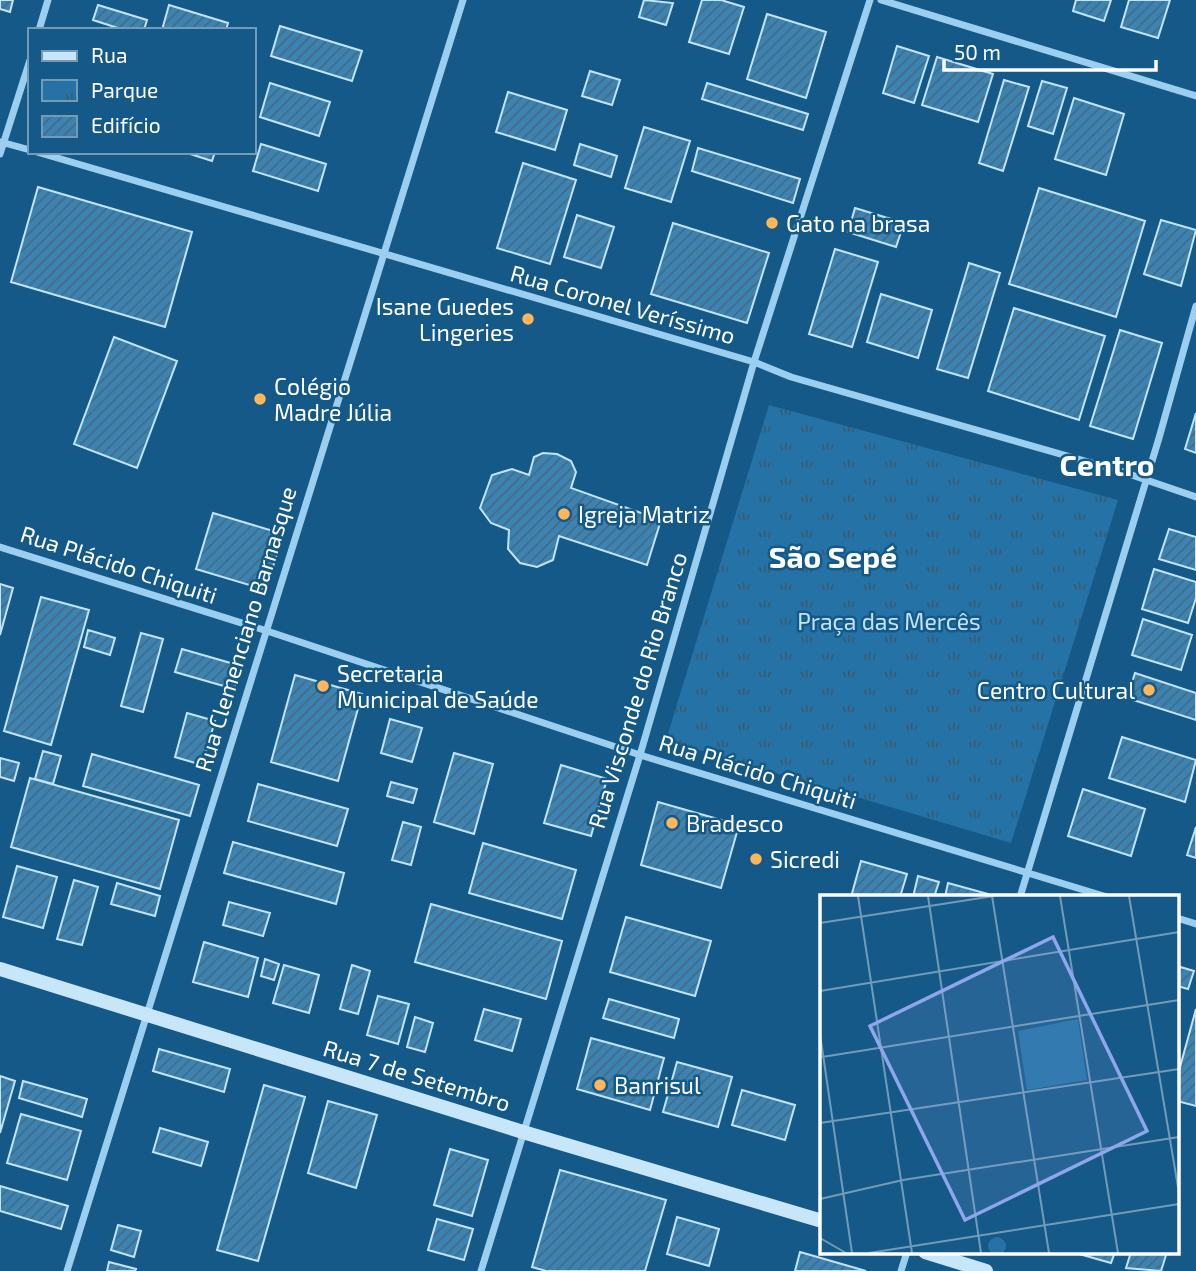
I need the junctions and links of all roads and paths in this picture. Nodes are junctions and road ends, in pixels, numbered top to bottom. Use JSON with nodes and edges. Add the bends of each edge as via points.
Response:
{"nodes":[{"id":1,"x":48,"y":0,"type":"edge"},
{"id":2,"x":463,"y":0,"type":"edge"},
{"id":3,"x":870,"y":0,"type":"edge"},
{"id":4,"x":881,"y":0,"type":"edge"},
{"id":5,"x":40,"y":28,"type":"edge"},
{"id":6,"x":28,"y":66,"type":"edge"},
{"id":7,"x":1196,"y":96,"type":"edge"},
{"id":8,"x":2,"y":142,"type":"edge"},
{"id":9,"x":28,"y":149,"type":"edge"},
{"id":10,"x":0,"y":154,"type":"edge"},
{"id":11,"x":44,"y":154,"type":"edge"},
{"id":12,"x":383,"y":253,"type":"junction"},
{"id":13,"x":1196,"y":306,"type":"edge"},
{"id":14,"x":754,"y":362,"type":"junction"},
{"id":15,"x":1146,"y":480,"type":"junction"},
{"id":16,"x":1196,"y":497,"type":"edge"},
{"id":17,"x":0,"y":547,"type":"edge"},
{"id":18,"x":264,"y":630,"type":"junction"},
{"id":19,"x":640,"y":755,"type":"junction"},
{"id":20,"x":1028,"y":872,"type":"junction"},
{"id":21,"x":1021,"y":895,"type":"edge"},
{"id":22,"x":1101,"y":895,"type":"edge"},
{"id":23,"x":1178,"y":918,"type":"edge"},
{"id":24,"x":1196,"y":924,"type":"edge"},
{"id":25,"x":0,"y":969,"type":"edge"},
{"id":26,"x":146,"y":1015,"type":"junction"},
{"id":27,"x":523,"y":1132,"type":"junction"},
{"id":28,"x":820,"y":1221,"type":"edge"},
{"id":29,"x":906,"y":1254,"type":"edge"},
{"id":30,"x":931,"y":1254,"type":"edge"},
{"id":31,"x":67,"y":1271,"type":"edge"},
{"id":32,"x":481,"y":1271,"type":"edge"},
{"id":33,"x":901,"y":1271,"type":"edge"},
{"id":34,"x":986,"y":1271,"type":"edge"}],
"edges":[{"from":1,"to":5,"type":"street"},
{"from":2,"to":12,"type":"street","name":"Rua Clemenciano Barnasque"},
{"from":3,"to":14,"type":"street","name":"Rua Visconde do Rio Branco"},
{"from":4,"to":7,"type":"street"},
{"from":6,"to":8,"type":"street"},
{"from":8,"to":9,"type":"street"},
{"from":8,"to":10,"type":"street"},
{"from":11,"to":12,"type":"street","name":"Rua Coronel Veríssimo"},
{"from":12,"to":14,"type":"street","name":"Rua Coronel Veríssimo"},
{"from":12,"to":18,"type":"street","name":"Rua Clemenciano Barnasque"},
{"from":13,"to":15,"type":"street"},
{"from":14,"to":15,"type":"street","name":"Rua Coronel Veríssimo","via":[[791,377]]},
{"from":14,"to":19,"type":"street","name":"Rua Visconde do Rio Branco"},
{"from":15,"to":16,"type":"street","name":"Rua Coronel Veríssimo"},
{"from":15,"to":20,"type":"street"},
{"from":17,"to":18,"type":"street","name":"Rua Plácido Chiquiti"},
{"from":18,"to":19,"type":"street","name":"Rua Plácido Chiquiti"},
{"from":18,"to":26,"type":"street","name":"Rua Clemenciano Barnasque"},
{"from":19,"to":20,"type":"street","name":"Rua Plácido Chiquiti"},
{"from":19,"to":27,"type":"street","name":"Rua Visconde do Rio Branco"},
{"from":20,"to":21,"type":"street"},
{"from":20,"to":22,"type":"street","name":"Rua Plácido Chiquiti"},
{"from":23,"to":24,"type":"street"},
{"from":25,"to":26,"type":"main road","name":"Rua 7 de Setembro"},
{"from":26,"to":27,"type":"main road","name":"Rua 7 de Setembro"},
{"from":26,"to":31,"type":"street","name":"Rua Clemenciano Barnasque"},
{"from":27,"to":28,"type":"main road","name":"Rua 7 de Setembro"},
{"from":27,"to":32,"type":"street","name":"Rua Visconde do Rio Branco"},
{"from":29,"to":33,"type":"street"},
{"from":30,"to":34,"type":"main road"}]}
